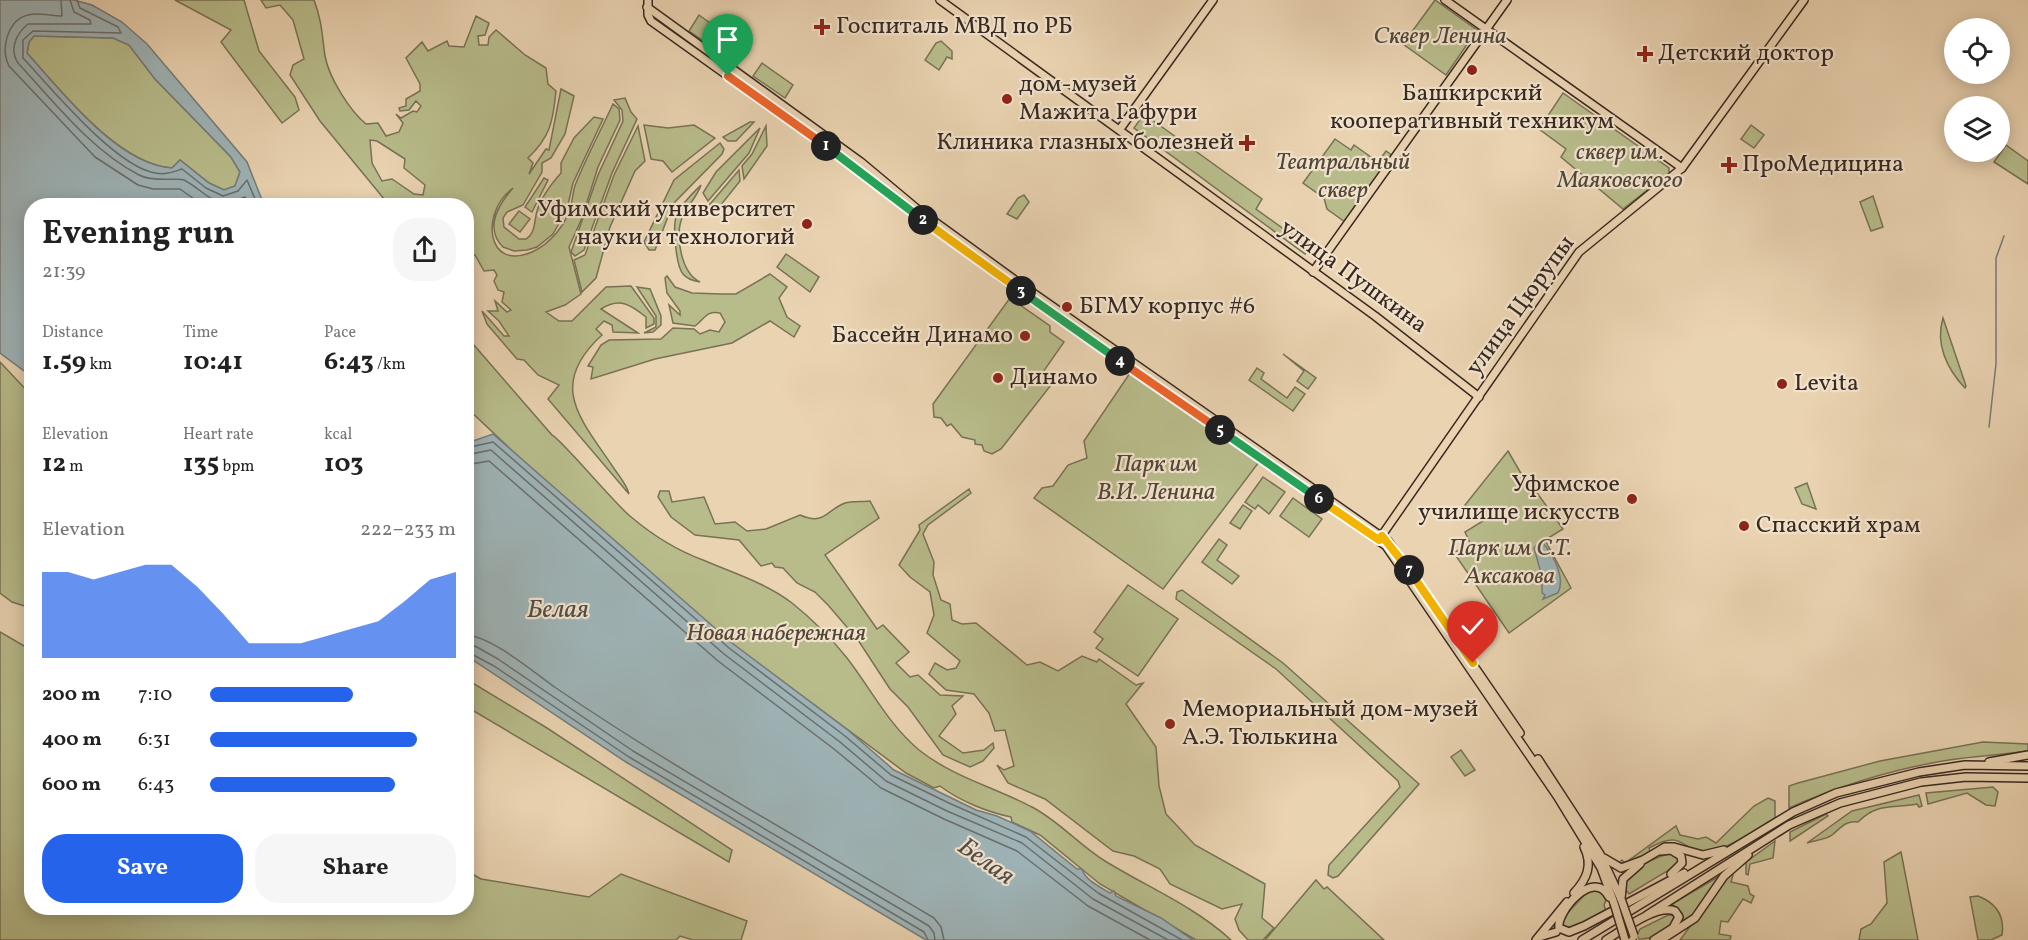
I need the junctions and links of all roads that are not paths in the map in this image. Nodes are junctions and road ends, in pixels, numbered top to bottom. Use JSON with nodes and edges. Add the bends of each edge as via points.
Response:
{"nodes":[{"id":1,"x":940,"y":0,"type":"edge"},
{"id":2,"x":1213,"y":0,"type":"edge"},
{"id":3,"x":1445,"y":0,"type":"edge"},
{"id":4,"x":1507,"y":0,"type":"edge"},
{"id":5,"x":1804,"y":0,"type":"edge"},
{"id":6,"x":647,"y":3,"type":"edge"},
{"id":7,"x":1486,"y":29,"type":"junction"},
{"id":8,"x":1120,"y":129,"type":"junction"},
{"id":9,"x":1682,"y":168,"type":"junction"},
{"id":10,"x":1313,"y":272,"type":"junction"},
{"id":11,"x":1479,"y":397,"type":"junction"},
{"id":12,"x":1380,"y":538,"type":"junction"},
{"id":13,"x":2028,"y":755,"type":"edge"},
{"id":14,"x":1965,"y":765,"type":"junction"},
{"id":15,"x":2028,"y":766,"type":"edge"},
{"id":16,"x":2028,"y":778,"type":"edge"},
{"id":17,"x":1575,"y":828,"type":"junction"},
{"id":18,"x":1729,"y":850,"type":"junction"},
{"id":19,"x":1751,"y":850,"type":"junction"},
{"id":20,"x":1661,"y":851,"type":"junction"},
{"id":21,"x":1600,"y":854,"type":"junction"},
{"id":22,"x":1643,"y":860,"type":"junction"},
{"id":23,"x":1616,"y":897,"type":"junction"},
{"id":24,"x":1633,"y":904,"type":"junction"},
{"id":25,"x":1647,"y":915,"type":"junction"},
{"id":26,"x":1544,"y":929,"type":"junction"},
{"id":27,"x":1556,"y":932,"type":"junction"},
{"id":28,"x":1569,"y":932,"type":"junction"},
{"id":29,"x":1538,"y":939,"type":"edge"},
{"id":30,"x":1632,"y":939,"type":"edge"},
{"id":31,"x":1576,"y":940,"type":"edge"},
{"id":32,"x":1582,"y":940,"type":"edge"},
{"id":33,"x":1606,"y":940,"type":"edge"},
{"id":34,"x":1654,"y":940,"type":"edge"},
{"id":35,"x":1661,"y":940,"type":"edge"}],
"edges":[{"from":1,"to":8,"type":"main road","name":"улица Пушкина"},
{"from":2,"to":8,"type":"main road"},
{"from":3,"to":7,"type":"main road"},
{"from":4,"to":7,"type":"main road"},
{"from":5,"to":9,"type":"main road","name":"улица Цюрупы"},
{"from":6,"to":12,"type":"main road","via":[[651,21],[850,163],[973,257]]},
{"from":7,"to":9,"type":"main road"},
{"from":7,"to":10,"type":"main road"},
{"from":8,"to":10,"type":"main road","name":"улица Пушкина"},
{"from":9,"to":11,"type":"main road","name":"улица Цюрупы","via":[[1579,252]]},
{"from":10,"to":11,"type":"main road","name":"улица Пушкина"},
{"from":11,"to":12,"type":"main road","name":"улица Цюрупы"},
{"from":12,"to":17,"type":"main road"},
{"from":12,"to":21,"type":"main road","via":[[1438,612]]},
{"from":13,"to":14,"type":"main road"},
{"from":14,"to":15,"type":"main road"},
{"from":14,"to":18,"type":"main road","via":[[1836,793],[1799,809]]},
{"from":16,"to":19,"type":"main road","via":[[1966,777],[1884,790],[1810,814]]},
{"from":17,"to":23,"type":"main road"},
{"from":17,"to":26,"type":"main road","via":[[1588,856],[1587,874]]},
{"from":18,"to":20,"type":"main road","via":[[1702,855],[1674,847]]},
{"from":18,"to":24,"type":"main road"},
{"from":19,"to":25,"type":"main road"},
{"from":19,"to":35,"type":"main road","via":[[1724,876],[1695,918]]},
{"from":20,"to":22,"type":"main road"},
{"from":20,"to":24,"type":"main road","via":[[1674,851],[1681,856],[1680,868]]},
{"from":21,"to":22,"type":"main road","via":[[1611,865],[1621,868]]},
{"from":21,"to":23,"type":"main road"},
{"from":22,"to":23,"type":"main road","via":[[1626,874]]},
{"from":23,"to":28,"type":"main road","via":[[1597,886],[1584,890],[1558,921],[1560,930]]},
{"from":23,"to":30,"type":"main road","bridge":true},
{"from":23,"to":30,"type":"main road","bridge":true},
{"from":24,"to":28,"type":"main road"},
{"from":24,"to":31,"type":"main road"},
{"from":24,"to":32,"type":"main road"},
{"from":25,"to":33,"type":"main road"},
{"from":25,"to":34,"type":"main road","via":[[1667,909],[1679,917],[1676,925]]},
{"from":26,"to":27,"type":"main road"},
{"from":26,"to":29,"type":"main road"},
{"from":27,"to":28,"type":"main road"},
{"from":27,"to":29,"type":"main road"}]}
